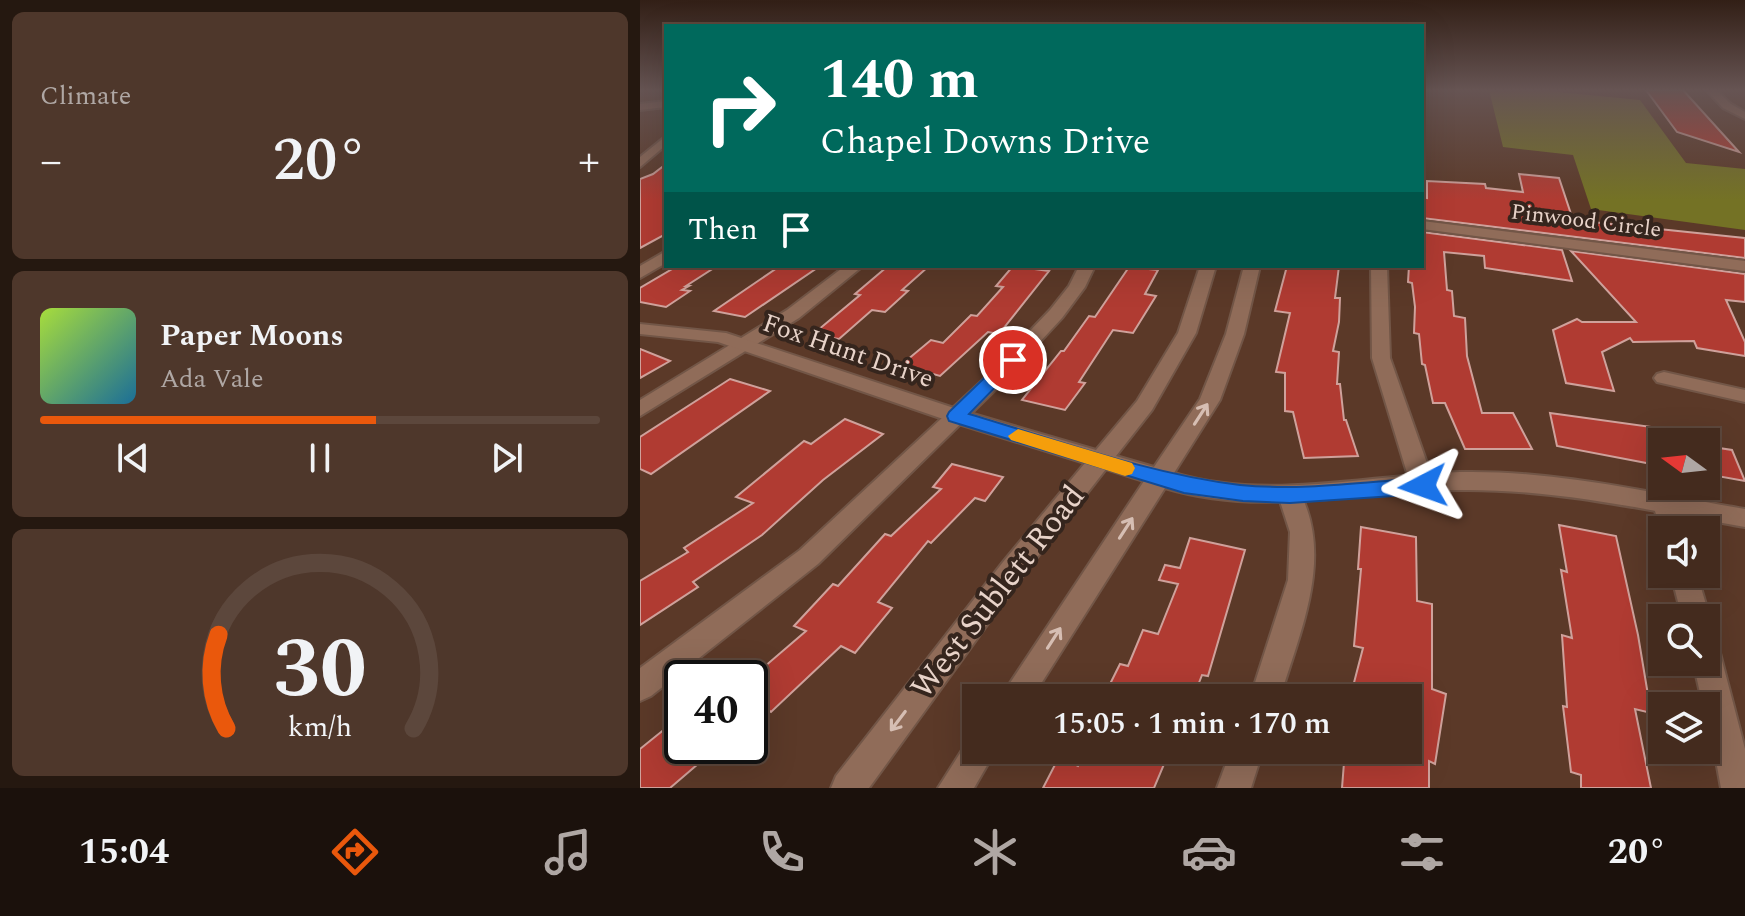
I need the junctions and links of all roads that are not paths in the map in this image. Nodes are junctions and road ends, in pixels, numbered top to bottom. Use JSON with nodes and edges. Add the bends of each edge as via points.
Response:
{"nodes":[{"id":1,"x":664,"y":141,"type":"edge"},
{"id":2,"x":640,"y":163,"type":"edge"},
{"id":3,"x":1424,"y":225,"type":"edge"},
{"id":4,"x":664,"y":257,"type":"edge"},
{"id":5,"x":1745,"y":266,"type":"edge"},
{"id":6,"x":852,"y":268,"type":"edge"},
{"id":7,"x":1086,"y":268,"type":"edge"},
{"id":8,"x":1207,"y":268,"type":"edge"},
{"id":9,"x":1252,"y":268,"type":"edge"},
{"id":10,"x":1379,"y":268,"type":"edge"},
{"id":11,"x":640,"y":273,"type":"edge"},
{"id":12,"x":640,"y":329,"type":"edge"},
{"id":13,"x":744,"y":345,"type":"junction"},
{"id":14,"x":1664,"y":378,"type":"dead end"},
{"id":15,"x":1745,"y":396,"type":"edge"},
{"id":16,"x":640,"y":409,"type":"edge"},
{"id":17,"x":956,"y":416,"type":"junction"},
{"id":18,"x":1101,"y":461,"type":"junction"},
{"id":19,"x":1158,"y":479,"type":"junction"},
{"id":20,"x":1423,"y":486,"type":"junction"},
{"id":21,"x":1290,"y":495,"type":"junction"},
{"id":22,"x":1665,"y":504,"type":"junction"},
{"id":23,"x":1668,"y":516,"type":"edge"},
{"id":24,"x":1745,"y":518,"type":"edge"},
{"id":25,"x":1711,"y":676,"type":"edge"},
{"id":26,"x":1024,"y":684,"type":"edge"},
{"id":27,"x":1269,"y":684,"type":"edge"},
{"id":28,"x":640,"y":686,"type":"edge"},
{"id":29,"x":971,"y":764,"type":"edge"},
{"id":30,"x":1242,"y":764,"type":"edge"},
{"id":31,"x":848,"y":788,"type":"edge"},
{"id":32,"x":955,"y":788,"type":"edge"},
{"id":33,"x":1234,"y":788,"type":"edge"},
{"id":34,"x":1738,"y":788,"type":"edge"}],
"edges":[{"from":1,"to":2,"type":"street"},
{"from":3,"to":5,"type":"street","name":"Pinwood Circle"},
{"from":4,"to":11,"type":"street"},
{"from":6,"to":13,"type":"street"},
{"from":7,"to":17,"type":"street","via":[[1056,314]]},
{"from":8,"to":18,"type":"street","name":"West Sublett Road","via":[[1187,333],[1145,405]]},
{"from":19,"to":9,"type":"street","one_way":true,"via":[[1210,400],[1235,334]]},
{"from":10,"to":20,"type":"street","via":[[1381,358]]},
{"from":12,"to":13,"type":"street","name":"Fox Hunt Drive","via":[[720,337]]},
{"from":13,"to":16,"type":"street"},
{"from":13,"to":17,"type":"street","name":"Fox Hunt Drive"},
{"from":14,"to":15,"type":"street"},
{"from":17,"to":18,"type":"street","name":"Fox Hunt Drive"},
{"from":17,"to":28,"type":"street","via":[[809,557]]},
{"from":18,"to":19,"type":"street","name":"Fox Hunt Drive"},
{"from":18,"to":31,"type":"street","name":"West Sublett Road","one_way":true},
{"from":19,"to":21,"type":"street","name":"Fox Hunt Drive"},
{"from":26,"to":19,"type":"street","one_way":true},
{"from":20,"to":21,"type":"street","name":"Fox Hunt Drive"},
{"from":20,"to":22,"type":"street","name":"Fox Hunt Drive","via":[[1460,481],[1542,484]]},
{"from":21,"to":27,"type":"street","via":[[1302,532],[1301,580]]},
{"from":22,"to":23,"type":"street"},
{"from":22,"to":24,"type":"street","name":"Fox Hunt Drive"},
{"from":25,"to":34,"type":"street"},
{"from":29,"to":32,"type":"street"},
{"from":30,"to":33,"type":"street"}]}
